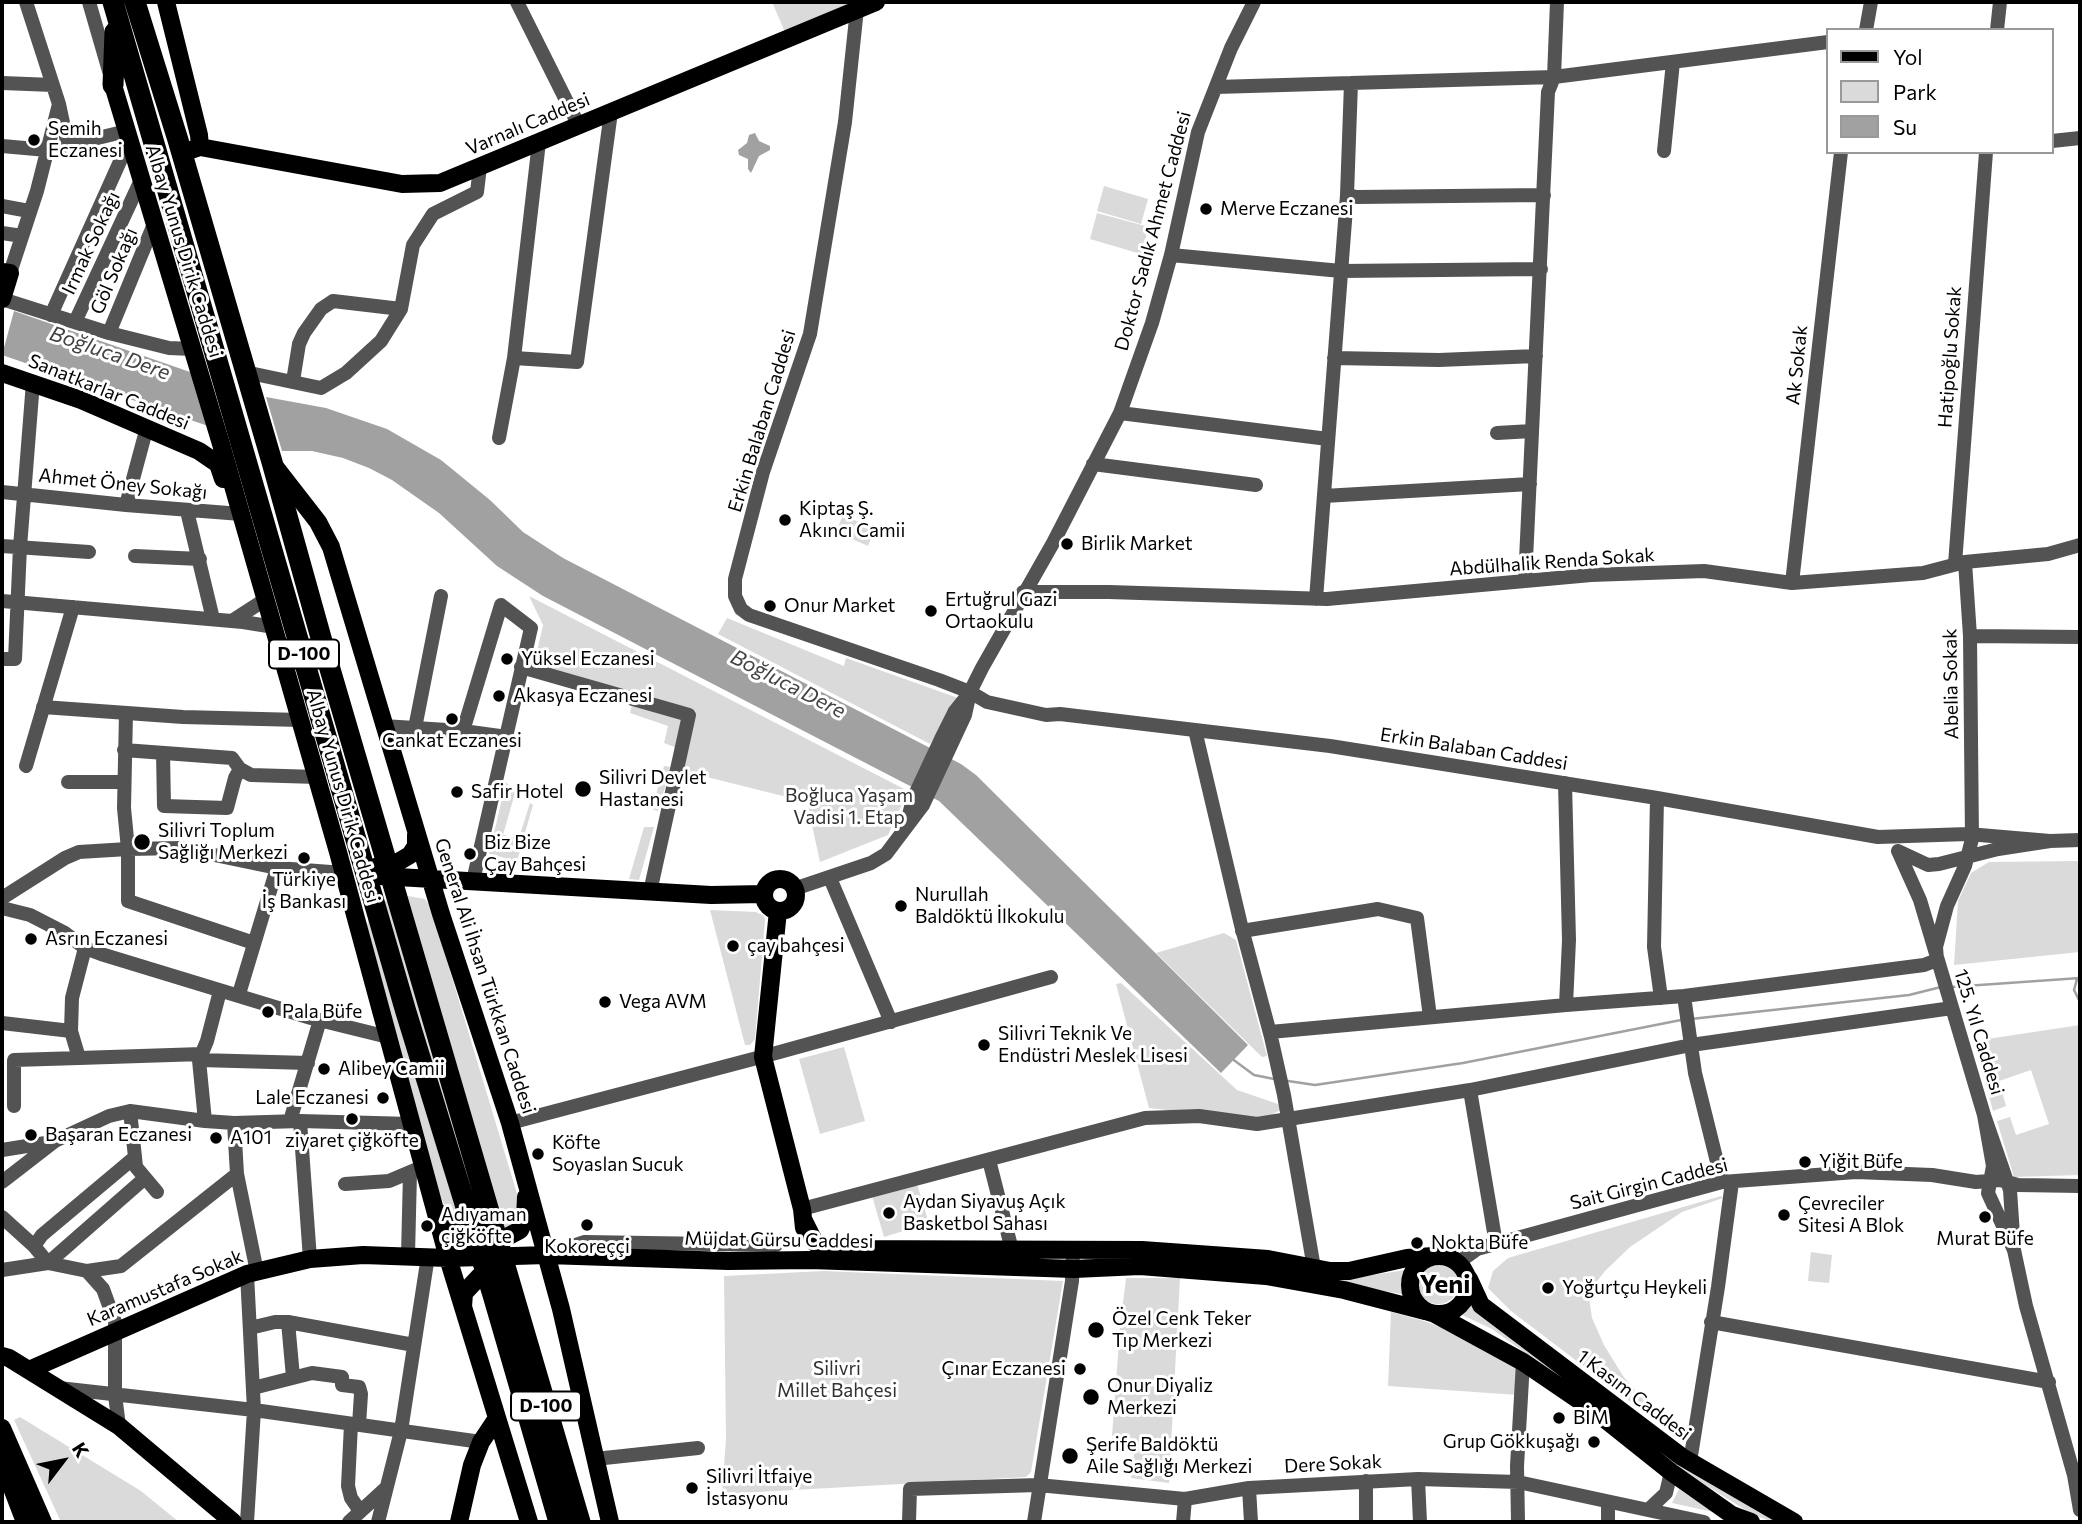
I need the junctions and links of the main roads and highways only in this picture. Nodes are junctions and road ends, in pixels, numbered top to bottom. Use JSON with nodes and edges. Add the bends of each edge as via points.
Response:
{"nodes":[{"id":1,"x":135,"y":2,"type":"edge"},
{"id":2,"x":166,"y":2,"type":"edge"},
{"id":3,"x":876,"y":2,"type":"edge"},
{"id":4,"x":856,"y":5,"type":"edge"},
{"id":5,"x":114,"y":7,"type":"edge"},
{"id":6,"x":113,"y":85,"type":"joint"},
{"id":7,"x":191,"y":150,"type":"junction"},
{"id":8,"x":6,"y":273,"type":"edge"},
{"id":9,"x":2,"y":299,"type":"edge"},
{"id":10,"x":2,"y":373,"type":"edge"},
{"id":11,"x":227,"y":441,"type":"junction"},
{"id":12,"x":199,"y":451,"type":"junction"},
{"id":13,"x":270,"y":455,"type":"junction"},
{"id":14,"x":242,"y":514,"type":"junction"},
{"id":15,"x":416,"y":834,"type":"junction"},
{"id":16,"x":338,"y":852,"type":"junction"},
{"id":17,"x":344,"y":873,"type":"junction"},
{"id":18,"x":432,"y":880,"type":"junction"},
{"id":19,"x":473,"y":881,"type":"junction"},
{"id":20,"x":764,"y":894,"type":"junction"},
{"id":21,"x":778,"y":911,"type":"junction"},
{"id":22,"x":441,"y":914,"type":"junction"},
{"id":23,"x":359,"y":930,"type":"junction"},
{"id":24,"x":527,"y":1182,"type":"junction"},
{"id":25,"x":433,"y":1205,"type":"junction"},
{"id":26,"x":802,"y":1214,"type":"junction"},
{"id":27,"x":547,"y":1255,"type":"junction"},
{"id":28,"x":1433,"y":1256,"type":"junction"},
{"id":29,"x":448,"y":1258,"type":"junction"},
{"id":30,"x":821,"y":1260,"type":"junction"},
{"id":31,"x":1469,"y":1279,"type":"junction"},
{"id":32,"x":556,"y":1289,"type":"junction"},
{"id":33,"x":502,"y":1292,"type":"junction"},
{"id":34,"x":463,"y":1307,"type":"junction"},
{"id":35,"x":1430,"y":1312,"type":"junction"},
{"id":36,"x":2,"y":1356,"type":"edge"},
{"id":37,"x":29,"y":1370,"type":"junction"},
{"id":38,"x":497,"y":1418,"type":"junction"},
{"id":39,"x":2,"y":1428,"type":"edge"},
{"id":40,"x":2,"y":1462,"type":"edge"},
{"id":41,"x":7,"y":1492,"type":"edge"},
{"id":42,"x":25,"y":1522,"type":"edge"},
{"id":43,"x":43,"y":1522,"type":"edge"},
{"id":44,"x":233,"y":1522,"type":"edge"},
{"id":45,"x":459,"y":1522,"type":"edge"},
{"id":46,"x":529,"y":1522,"type":"edge"},
{"id":47,"x":559,"y":1522,"type":"edge"},
{"id":48,"x":580,"y":1522,"type":"edge"},
{"id":49,"x":610,"y":1522,"type":"edge"},
{"id":50,"x":1751,"y":1522,"type":"edge"},
{"id":51,"x":1794,"y":1522,"type":"edge"}],
"edges":[{"from":1,"to":7,"type":"highway","number":"D-100"},
{"from":2,"to":7,"type":"main road","via":[[199,135]]},
{"from":3,"to":4,"type":"main road","name":"Varnalı Caddesi"},
{"from":4,"to":7,"type":"main road","name":"Varnalı Caddesi","via":[[440,183],[402,184]]},
{"from":5,"to":6,"type":"highway"},
{"from":5,"to":11,"type":"highway","number":"D-100","via":[[223,381]]},
{"from":6,"to":11,"type":"main road","name":"Albay Yunus Dirik Caddesi","via":[[199,375]]},
{"from":7,"to":13,"type":"highway","number":"D-100"},
{"from":8,"to":9,"type":"main road"},
{"from":10,"to":12,"type":"main road","name":"Sanatkarlar Caddesi"},
{"from":11,"to":12,"type":"main road","via":[[218,450]]},
{"from":11,"to":14,"type":"main road","name":"Albay Yunus Dirik Caddesi"},
{"from":11,"to":33,"type":"highway","number":"D-100","via":[[363,862],[410,1025]]},
{"from":12,"to":14,"type":"main road","via":[[218,464],[226,492]]},
{"from":13,"to":15,"type":"main road","name":"General Ali İhsan Türkkan Caddesi","via":[[331,547]]},
{"from":13,"to":33,"type":"highway","number":"D-100"},
{"from":14,"to":16,"type":"main road","name":"Albay Yunus Dirik Caddesi"},
{"from":15,"to":16,"type":"main road","via":[[410,855],[381,866],[360,868]]},
{"from":15,"to":18,"type":"main road","name":"General Ali İhsan Türkkan Caddesi"},
{"from":16,"to":17,"type":"main road","name":"Albay Yunus Dirik Caddesi"},
{"from":17,"to":18,"type":"main road"},
{"from":17,"to":23,"type":"main road","name":"Albay Yunus Dirik Caddesi"},
{"from":18,"to":19,"type":"main road"},
{"from":18,"to":22,"type":"main road","name":"General Ali İhsan Türkkan Caddesi"},
{"from":19,"to":20,"type":"main road"},
{"from":19,"to":22,"type":"main road","via":[[453,889]]},
{"from":20,"to":21,"type":"main road","via":[[768,905]]},
{"from":20,"to":21,"type":"main road","via":[[771,882],[779,880],[794,889],[792,905]]},
{"from":21,"to":26,"type":"main road","via":[[762,1057]]},
{"from":22,"to":23,"type":"main road","via":[[426,891],[414,886],[398,888],[368,904]]},
{"from":22,"to":24,"type":"main road","name":"General Ali İhsan Türkkan Caddesi"},
{"from":23,"to":25,"type":"main road","name":"Albay Yunus Dirik Caddesi","via":[[411,1124],[416,1170]]},
{"from":24,"to":25,"type":"main road","via":[[520,1230],[490,1246],[462,1241]]},
{"from":24,"to":27,"type":"main road","name":"General Ali İhsan Türkkan Caddesi"},
{"from":25,"to":29,"type":"main road","name":"Albay Yunus Dirik Caddesi"},
{"from":26,"to":28,"type":"main road","name":"Müjdat Gürsu Caddesi","via":[[815,1243],[828,1250],[1142,1250],[1268,1259],[1349,1271]]},
{"from":26,"to":30,"type":"main road","via":[[805,1243]]},
{"from":27,"to":29,"type":"main road","name":"Müjdat Gürsu Caddesi"},
{"from":27,"to":30,"type":"main road","name":"Müjdat Gürsu Caddesi"},
{"from":27,"to":32,"type":"main road","name":"General Ali İhsan Türkkan Caddesi"},
{"from":28,"to":31,"type":"main road","via":[[1459,1262]]},
{"from":28,"to":35,"type":"main road","via":[[1424,1259],[1411,1275],[1412,1296]]},
{"from":29,"to":34,"type":"main road","name":"Albay Yunus Dirik Caddesi"},
{"from":29,"to":37,"type":"main road","name":"Karamustafa Sokak","via":[[363,1255],[310,1259],[252,1273]]},
{"from":30,"to":35,"type":"main road","name":"Müjdat Gürsu Caddesi","via":[[1074,1269],[1140,1266],[1266,1276]]},
{"from":31,"to":35,"type":"main road","via":[[1466,1298],[1454,1311]]},
{"from":31,"to":51,"type":"main road","name":"1 Kasım Caddesi","via":[[1481,1305],[1690,1462]]},
{"from":32,"to":34,"type":"main road","via":[[536,1267],[510,1265],[479,1277],[464,1293]]},
{"from":32,"to":49,"type":"main road","name":"General Ali İhsan Türkkan Caddesi"},
{"from":33,"to":47,"type":"highway","number":"D-100"},
{"from":33,"to":48,"type":"highway","number":"D-100"},
{"from":34,"to":38,"type":"main road","name":"Albay Yunus Dirik Caddesi"},
{"from":35,"to":50,"type":"main road","name":"1 Kasım Caddesi","via":[[1523,1362],[1732,1515]]},
{"from":36,"to":37,"type":"main road"},
{"from":37,"to":44,"type":"main road","via":[[119,1426]]},
{"from":38,"to":45,"type":"main road","via":[[472,1465]]},
{"from":38,"to":46,"type":"main road","name":"Albay Yunus Dirik Caddesi"},
{"from":39,"to":43,"type":"main road"},
{"from":40,"to":41,"type":"main road"},
{"from":41,"to":42,"type":"main road"}]}
